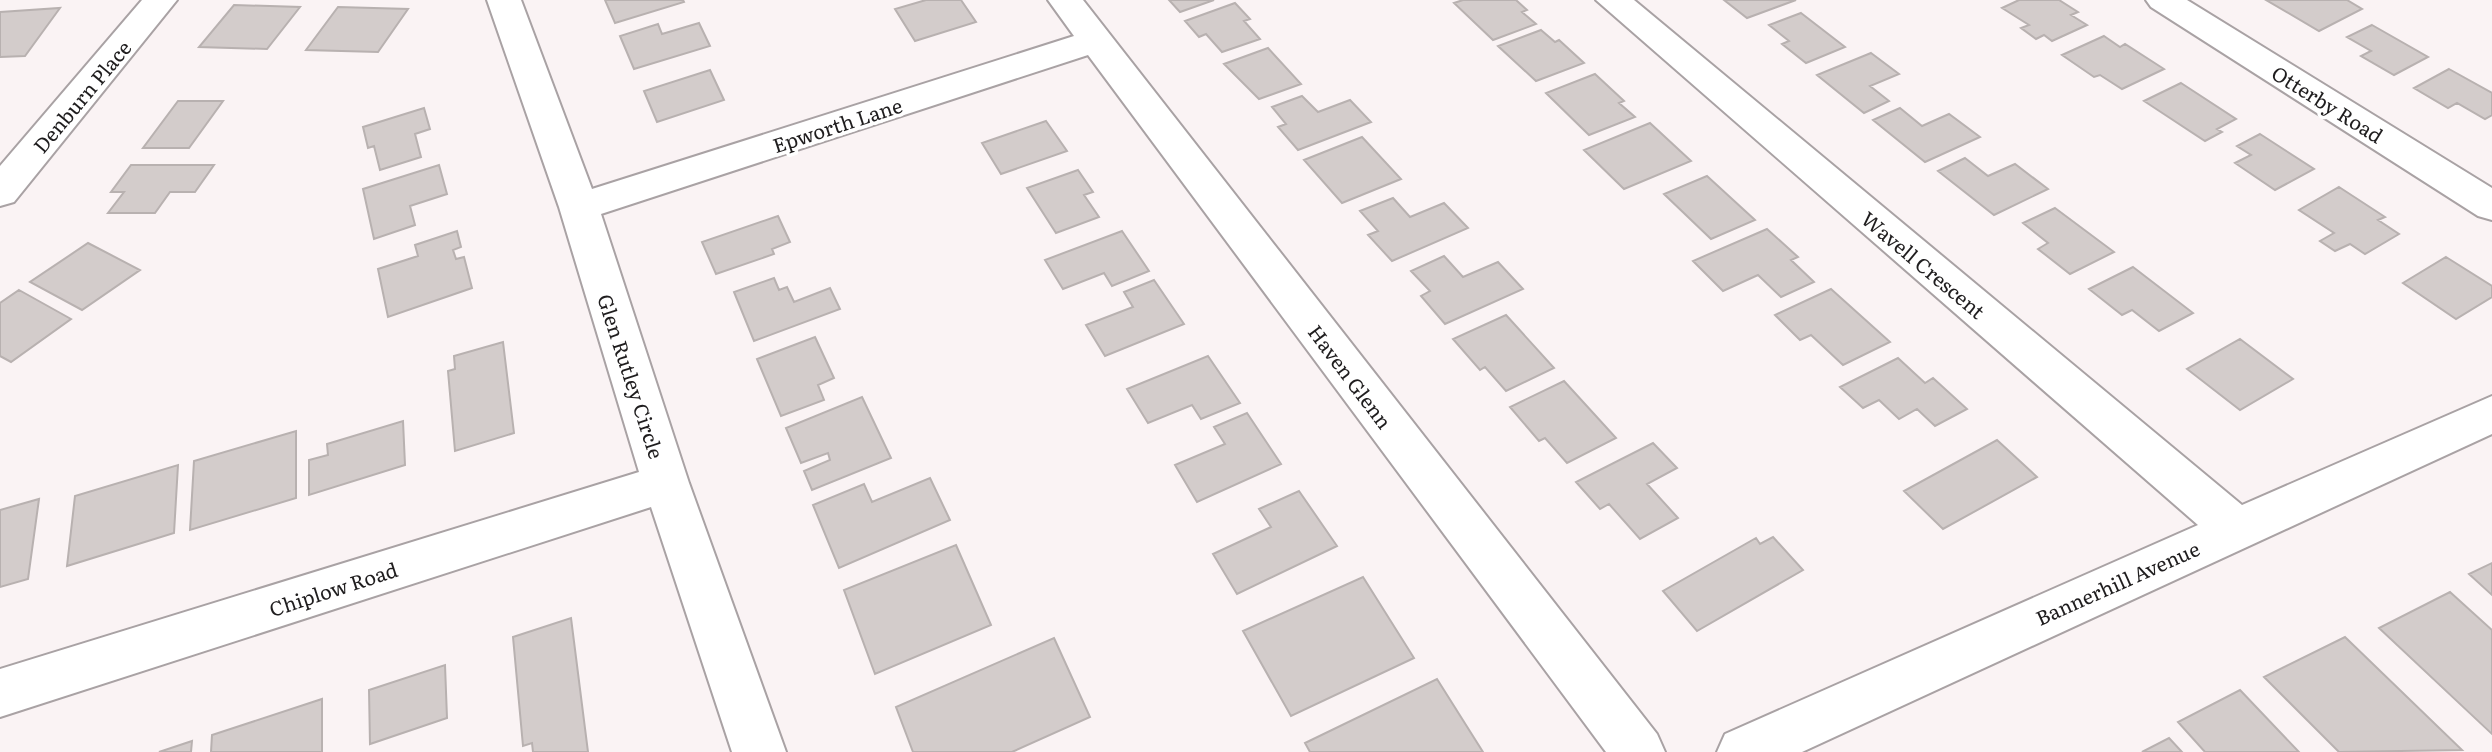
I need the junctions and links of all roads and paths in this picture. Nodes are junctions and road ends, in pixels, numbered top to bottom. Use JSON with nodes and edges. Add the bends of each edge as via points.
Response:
{"nodes":[{"id":1,"x":160,"y":0,"type":"edge"},
{"id":2,"x":504,"y":0,"type":"edge"},
{"id":3,"x":1065,"y":0,"type":"edge"},
{"id":4,"x":1613,"y":0,"type":"edge"},
{"id":5,"x":2163,"y":0,"type":"edge"},
{"id":6,"x":1095,"y":41,"type":"junction"},
{"id":7,"x":0,"y":192,"type":"edge"},
{"id":8,"x":2492,"y":206,"type":"edge"},
{"id":9,"x":579,"y":207,"type":"junction"},
{"id":10,"x":2492,"y":414,"type":"edge"},
{"id":11,"x":666,"y":483,"type":"junction"},
{"id":12,"x":2235,"y":528,"type":"junction"},
{"id":13,"x":0,"y":693,"type":"edge"},
{"id":14,"x":759,"y":752,"type":"edge"},
{"id":15,"x":1638,"y":752,"type":"edge"},
{"id":16,"x":1744,"y":752,"type":"edge"}],
"edges":[{"from":1,"to":7,"type":"street","name":"Denburn Place"},
{"from":2,"to":9,"type":"street","name":"Glen Rutley Circle"},
{"from":3,"to":6,"type":"street","name":"Haven Glenn"},
{"from":4,"to":12,"type":"street","name":"Wavell Crescent"},
{"from":5,"to":8,"type":"street","name":"Otterby Road"},
{"from":6,"to":9,"type":"street","name":"Epworth Lane"},
{"from":6,"to":15,"type":"street","name":"Haven Glenn"},
{"from":9,"to":11,"type":"street","name":"Glen Rutley Circle"},
{"from":10,"to":12,"type":"street","name":"Bannerhill Avenue"},
{"from":11,"to":13,"type":"street","name":"Chiplow Road"},
{"from":11,"to":14,"type":"street","name":"Glen Rutley Circle"},
{"from":12,"to":16,"type":"street","name":"Bannerhill Avenue"}]}
